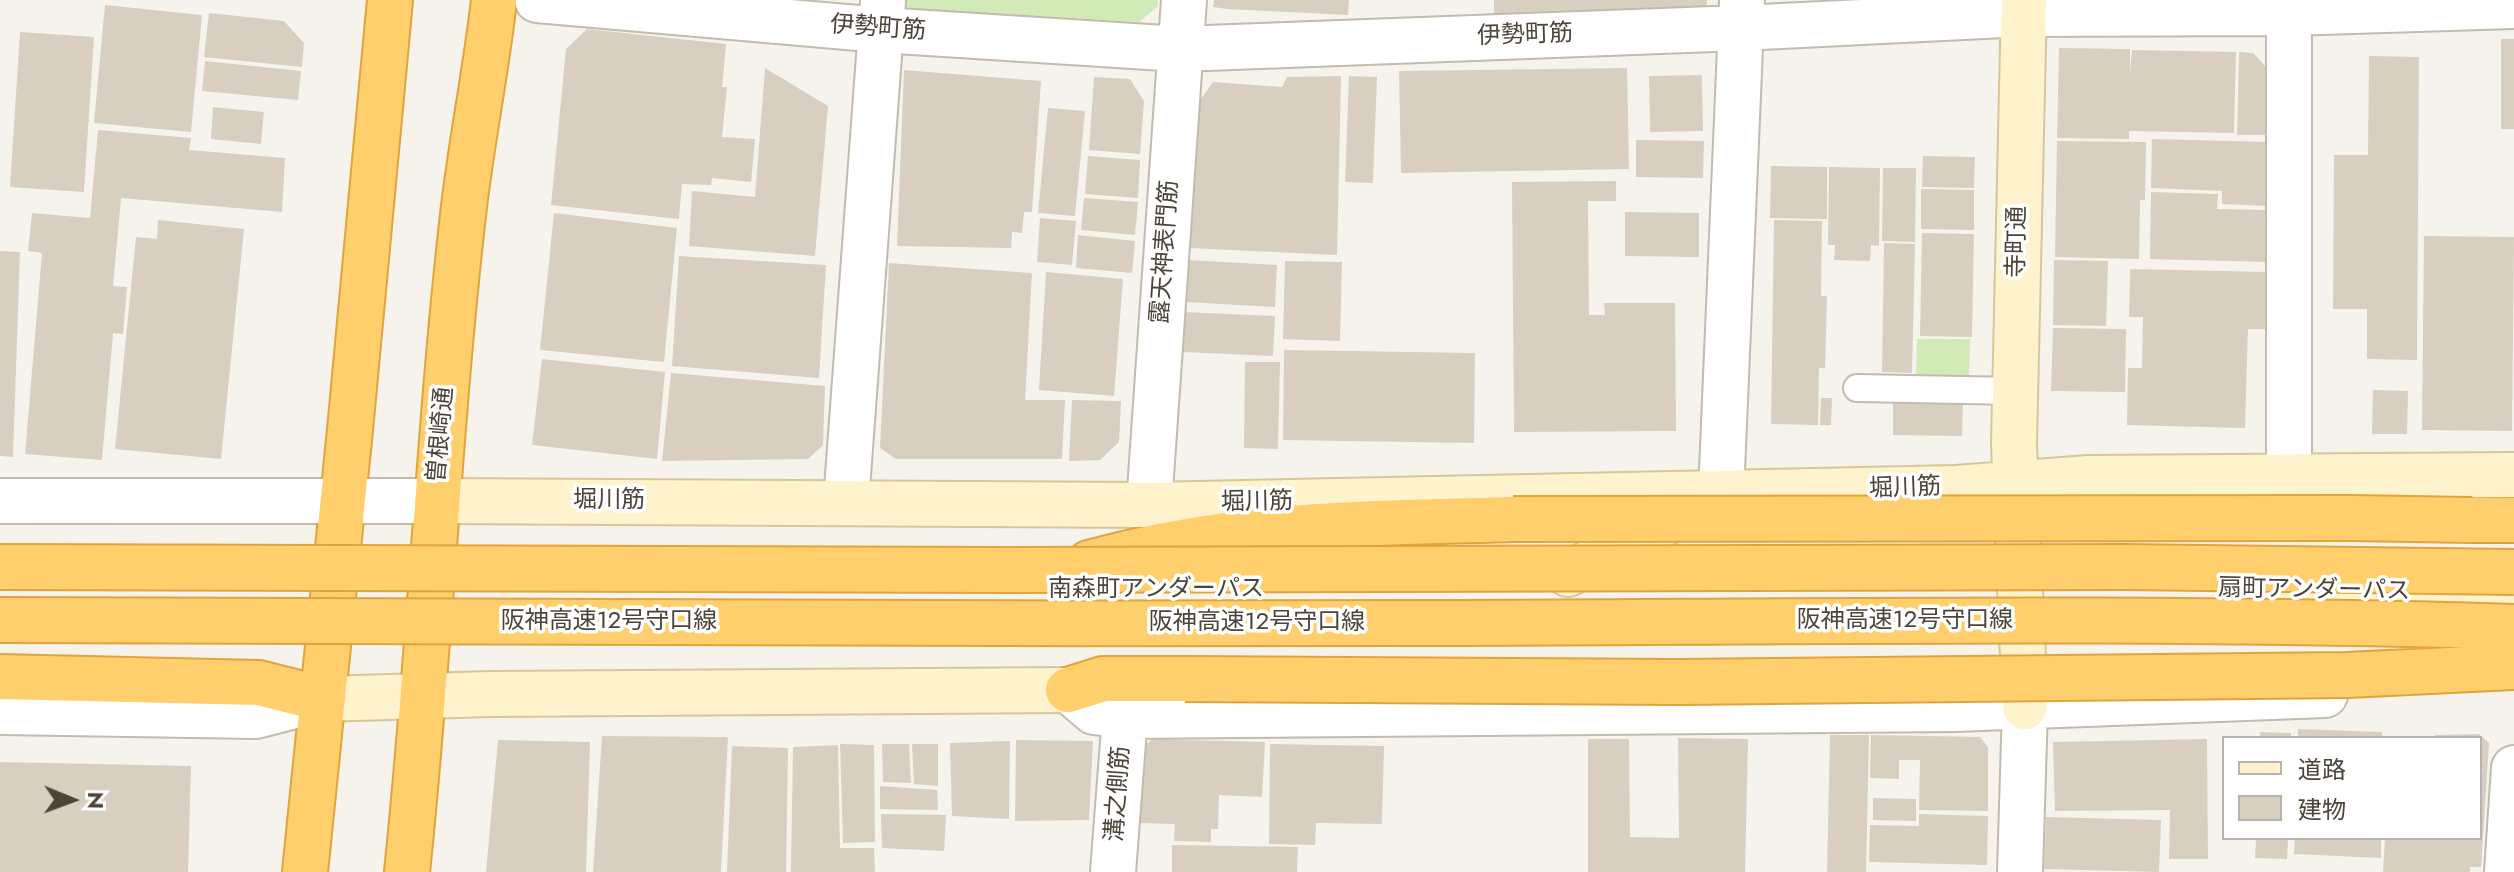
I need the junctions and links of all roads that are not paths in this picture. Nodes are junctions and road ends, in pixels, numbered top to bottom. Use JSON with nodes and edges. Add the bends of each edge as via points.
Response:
{"nodes":[{"id":1,"x":390,"y":0,"type":"edge"},
{"id":2,"x":494,"y":0,"type":"edge"},
{"id":3,"x":537,"y":0,"type":"edge"},
{"id":4,"x":1184,"y":0,"type":"edge"},
{"id":5,"x":2290,"y":6,"type":"edge"},
{"id":6,"x":2514,"y":6,"type":"edge"},
{"id":7,"x":2024,"y":7,"type":"edge"},
{"id":8,"x":1741,"y":14,"type":"edge"},
{"id":9,"x":882,"y":15,"type":"edge"},
{"id":10,"x":1180,"y":49,"type":"junction"},
{"id":11,"x":1857,"y":388,"type":"dead end"},
{"id":12,"x":2015,"y":391,"type":"junction"},
{"id":13,"x":2289,"y":475,"type":"junction"},
{"id":14,"x":2514,"y":475,"type":"edge"},
{"id":15,"x":2015,"y":483,"type":"junction"},
{"id":16,"x":1721,"y":494,"type":"junction"},
{"id":17,"x":342,"y":500,"type":"junction"},
{"id":18,"x":0,"y":501,"type":"edge"},
{"id":19,"x":437,"y":501,"type":"junction"},
{"id":20,"x":846,"y":502,"type":"junction"},
{"id":21,"x":1149,"y":505,"type":"junction"},
{"id":22,"x":2493,"y":520,"type":"edge"},
{"id":23,"x":0,"y":567,"type":"edge"},
{"id":24,"x":1063,"y":569,"type":"junction"},
{"id":25,"x":2514,"y":572,"type":"edge"},
{"id":26,"x":2020,"y":588,"type":"junction"},
{"id":27,"x":1541,"y":589,"type":"junction"},
{"id":28,"x":843,"y":591,"type":"dead end"},
{"id":29,"x":2514,"y":595,"type":"edge"},
{"id":30,"x":0,"y":620,"type":"edge"},
{"id":31,"x":2514,"y":627,"type":"edge"},
{"id":32,"x":2514,"y":667,"type":"edge"},
{"id":33,"x":0,"y":677,"type":"edge"},
{"id":34,"x":2514,"y":687,"type":"edge"},
{"id":35,"x":1068,"y":690,"type":"junction"},
{"id":36,"x":423,"y":696,"type":"junction"},
{"id":37,"x":322,"y":699,"type":"junction"},
{"id":38,"x":2025,"y":707,"type":"junction"},
{"id":39,"x":0,"y":712,"type":"edge"},
{"id":40,"x":1125,"y":716,"type":"junction"},
{"id":41,"x":2514,"y":768,"type":"edge"},
{"id":42,"x":305,"y":872,"type":"edge"},
{"id":43,"x":407,"y":872,"type":"edge"},
{"id":44,"x":1113,"y":872,"type":"edge"},
{"id":45,"x":2020,"y":872,"type":"edge"},
{"id":46,"x":2507,"y":872,"type":"edge"}],
"edges":[{"from":1,"to":17,"type":"highway"},
{"from":2,"to":19,"type":"highway","name":"曽根崎通","via":[[463,213]]},
{"from":3,"to":9,"type":"street","name":"伊勢町筋"},
{"from":4,"to":10,"type":"street","name":"露天神表門筋"},
{"from":5,"to":6,"type":"street","name":"伊勢町筋"},
{"from":5,"to":7,"type":"street","name":"伊勢町筋"},
{"from":5,"to":13,"type":"street"},
{"from":7,"to":8,"type":"street","name":"伊勢町筋"},
{"from":7,"to":12,"type":"street","name":"寺町通"},
{"from":8,"to":10,"type":"street","name":"伊勢町筋"},
{"from":8,"to":16,"type":"street"},
{"from":9,"to":10,"type":"street","name":"伊勢町筋"},
{"from":9,"to":20,"type":"street"},
{"from":10,"to":21,"type":"street","name":"露天神表門筋"},
{"from":11,"to":12,"type":"lane"},
{"from":12,"to":15,"type":"street","name":"寺町通"},
{"from":13,"to":14,"type":"street","name":"堀川筋"},
{"from":13,"to":15,"type":"street","name":"堀川筋"},
{"from":15,"to":16,"type":"street","name":"堀川筋"},
{"from":15,"to":26,"type":"street","name":"寺町通"},
{"from":16,"to":21,"type":"street","name":"堀川筋"},
{"from":16,"to":27,"type":"street"},
{"from":17,"to":18,"type":"street","name":"堀川筋"},
{"from":17,"to":19,"type":"street","name":"堀川筋"},
{"from":17,"to":37,"type":"highway"},
{"from":19,"to":20,"type":"street","name":"堀川筋"},
{"from":19,"to":36,"type":"highway","name":"曽根崎通"},
{"from":20,"to":21,"type":"street","name":"堀川筋"},
{"from":22,"to":24,"type":"highway","bridge":true,"via":[[1513,519],[1335,524],[1146,548]]},
{"from":23,"to":24,"type":"highway","bridge":true},
{"from":24,"to":25,"type":"highway","bridge":true,"via":[[2126,567]]},
{"from":26,"to":27,"type":"street","name":"南森町アンダーパス"},
{"from":26,"to":29,"type":"street","name":"扇町アンダーパス"},
{"from":26,"to":38,"type":"street","name":"寺町通"},
{"from":27,"to":28,"type":"street","name":"南森町アンダーパス"},
{"from":30,"to":31,"type":"highway","name":"阪神高速12号守口線","bridge":true,"via":[[2127,620]]},
{"from":32,"to":35,"type":"highway","bridge":true,"via":[[2347,675],[1679,682],[1103,679]]},
{"from":33,"to":37,"type":"highway","via":[[259,683]]},
{"from":34,"to":38,"type":"street"},
{"from":35,"to":36,"type":"street"},
{"from":35,"to":40,"type":"street","via":[[1094,712]]},
{"from":36,"to":37,"type":"street"},
{"from":36,"to":43,"type":"highway","name":"曽根崎通"},
{"from":37,"to":39,"type":"street","via":[[256,716]]},
{"from":37,"to":42,"type":"highway"},
{"from":38,"to":40,"type":"street"},
{"from":38,"to":45,"type":"street"},
{"from":40,"to":44,"type":"street","name":"溝之側筋"},
{"from":41,"to":46,"type":"street"}]}
